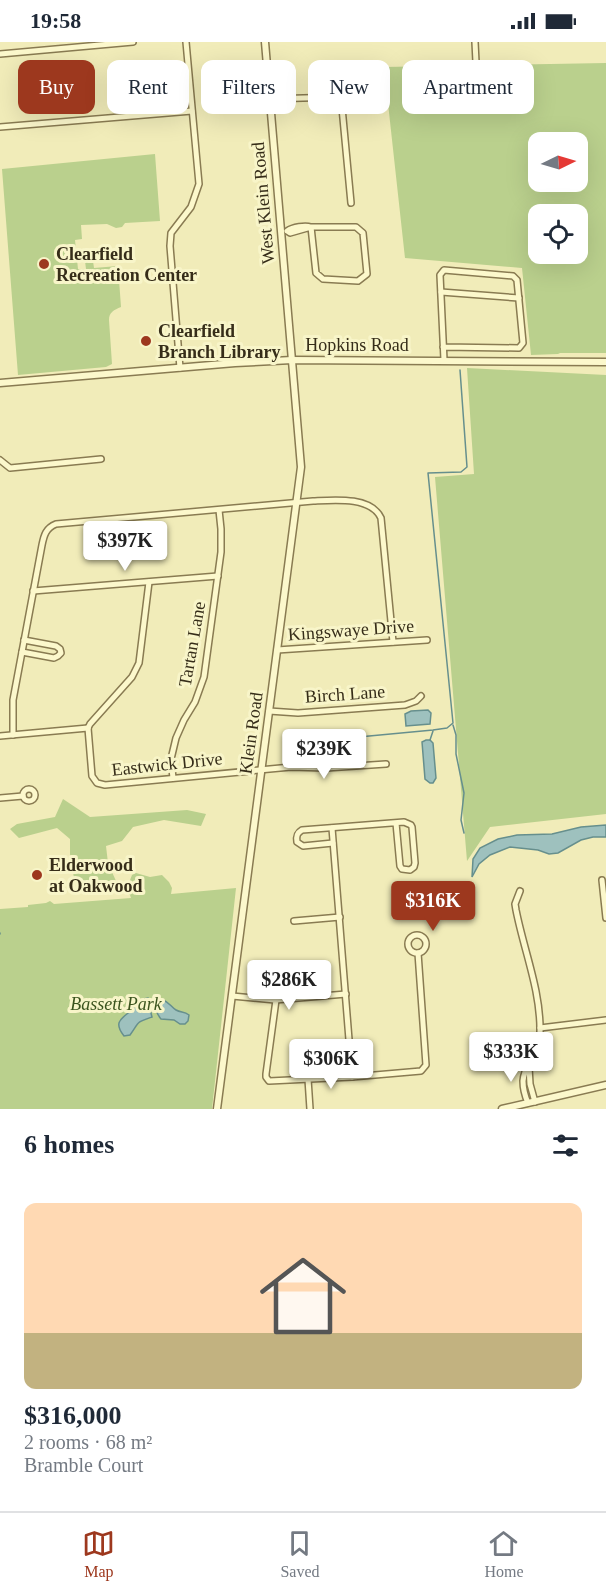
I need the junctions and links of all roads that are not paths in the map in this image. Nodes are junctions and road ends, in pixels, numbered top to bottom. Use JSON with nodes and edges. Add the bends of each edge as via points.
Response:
{"nodes":[{"id":1,"x":133,"y":42,"type":"edge"},
{"id":2,"x":186,"y":42,"type":"edge"},
{"id":3,"x":265,"y":42,"type":"edge"},
{"id":4,"x":475,"y":42,"type":"edge"},
{"id":5,"x":0,"y":54,"type":"edge"},
{"id":6,"x":266,"y":60,"type":"edge"},
{"id":7,"x":476,"y":60,"type":"edge"},
{"id":8,"x":192,"y":111,"type":"junction"},
{"id":9,"x":271,"y":114,"type":"edge"},
{"id":10,"x":343,"y":114,"type":"edge"},
{"id":11,"x":0,"y":127,"type":"edge"},
{"id":12,"x":351,"y":203,"type":"dead end"},
{"id":13,"x":312,"y":227,"type":"junction"},
{"id":14,"x":284,"y":231,"type":"junction"},
{"id":15,"x":441,"y":292,"type":"junction"},
{"id":16,"x":519,"y":298,"type":"junction"},
{"id":17,"x":443,"y":347,"type":"junction"},
{"id":18,"x":292,"y":360,"type":"junction"},
{"id":19,"x":444,"y":360,"type":"junction"},
{"id":20,"x":606,"y":362,"type":"edge"},
{"id":21,"x":180,"y":368,"type":"junction"},
{"id":22,"x":0,"y":382,"type":"edge"},
{"id":23,"x":101,"y":459,"type":"dead end"},
{"id":24,"x":0,"y":460,"type":"edge"},
{"id":25,"x":296,"y":503,"type":"junction"},
{"id":26,"x":219,"y":510,"type":"junction"},
{"id":27,"x":218,"y":576,"type":"junction"},
{"id":28,"x":149,"y":582,"type":"junction"},
{"id":29,"x":33,"y":591,"type":"junction"},
{"id":30,"x":24,"y":640,"type":"junction"},
{"id":31,"x":427,"y":640,"type":"dead end"},
{"id":32,"x":393,"y":642,"type":"junction"},
{"id":33,"x":277,"y":650,"type":"junction"},
{"id":34,"x":22,"y":652,"type":"junction"},
{"id":35,"x":421,"y":696,"type":"dead end"},
{"id":36,"x":268,"y":711,"type":"junction"},
{"id":37,"x":88,"y":728,"type":"junction"},
{"id":38,"x":13,"y":735,"type":"junction"},
{"id":39,"x":0,"y":736,"type":"edge"},
{"id":40,"x":386,"y":764,"type":"dead end"},
{"id":41,"x":261,"y":769,"type":"junction"},
{"id":42,"x":173,"y":778,"type":"junction"},
{"id":43,"x":23,"y":796,"type":"dead end"},
{"id":44,"x":0,"y":798,"type":"edge"},
{"id":45,"x":396,"y":823,"type":"junction"},
{"id":46,"x":332,"y":828,"type":"junction"},
{"id":47,"x":333,"y":843,"type":"junction"},
{"id":48,"x":602,"y":880,"type":"dead end"},
{"id":49,"x":520,"y":891,"type":"dead end"},
{"id":50,"x":340,"y":917,"type":"junction"},
{"id":51,"x":606,"y":918,"type":"edge"},
{"id":52,"x":294,"y":921,"type":"dead end"},
{"id":53,"x":418,"y":953,"type":"dead end"},
{"id":54,"x":346,"y":994,"type":"junction"},
{"id":55,"x":232,"y":996,"type":"junction"},
{"id":56,"x":276,"y":1000,"type":"junction"},
{"id":57,"x":606,"y":1020,"type":"edge"},
{"id":58,"x":540,"y":1028,"type":"junction"},
{"id":59,"x":529,"y":1066,"type":"junction"},
{"id":60,"x":352,"y":1077,"type":"junction"},
{"id":61,"x":308,"y":1079,"type":"junction"},
{"id":62,"x":606,"y":1085,"type":"edge"},
{"id":63,"x":535,"y":1101,"type":"junction"},
{"id":64,"x":528,"y":1103,"type":"junction"},
{"id":65,"x":218,"y":1109,"type":"edge"},
{"id":66,"x":310,"y":1109,"type":"edge"},
{"id":67,"x":502,"y":1109,"type":"edge"}],
"edges":[{"from":1,"to":5,"type":"street"},
{"from":2,"to":8,"type":"street"},
{"from":3,"to":6,"type":"street","name":"West Klein Road"},
{"from":4,"to":7,"type":"street"},
{"from":8,"to":11,"type":"street"},
{"from":8,"to":21,"type":"street","via":[[199,184],[191,207],[171,233],[170,246]]},
{"from":9,"to":14,"type":"street","name":"West Klein Road"},
{"from":10,"to":12,"type":"street"},
{"from":13,"to":13,"type":"street","via":[[356,226],[363,233],[367,274],[358,281],[323,279],[316,273]]},
{"from":13,"to":14,"type":"street"},
{"from":14,"to":18,"type":"street","name":"West Klein Road"},
{"from":15,"to":16,"type":"street"},
{"from":15,"to":16,"type":"street","via":[[440,274],[444,270],[513,276]]},
{"from":15,"to":17,"type":"street"},
{"from":16,"to":17,"type":"street","via":[[523,343],[519,348]]},
{"from":17,"to":19,"type":"street"},
{"from":18,"to":19,"type":"street","name":"Hopkins Road"},
{"from":18,"to":21,"type":"street","name":"Hopkins Road"},
{"from":18,"to":25,"type":"street","name":"Klein Road","via":[[301,467]]},
{"from":19,"to":20,"type":"street","name":"Hopkins Road"},
{"from":21,"to":22,"type":"street","name":"Hopkins Road"},
{"from":23,"to":24,"type":"street","via":[[10,468]]},
{"from":25,"to":26,"type":"street"},
{"from":25,"to":32,"type":"street","via":[[348,501],[378,511]]},
{"from":25,"to":33,"type":"street","name":"Klein Road"},
{"from":26,"to":27,"type":"street","name":"Tartan Lane","via":[[222,541]]},
{"from":26,"to":29,"type":"street","via":[[56,524],[44,535]]},
{"from":27,"to":28,"type":"street"},
{"from":27,"to":42,"type":"street","name":"Tartan Lane","via":[[204,677],[176,738],[171,759]]},
{"from":28,"to":29,"type":"street"},
{"from":28,"to":37,"type":"street","via":[[137,669]]},
{"from":29,"to":30,"type":"street"},
{"from":30,"to":34,"type":"street"},
{"from":30,"to":34,"type":"street","via":[[56,646],[61,653],[54,658]]},
{"from":31,"to":32,"type":"street","name":"Kingswaye Drive"},
{"from":32,"to":33,"type":"street","name":"Kingswaye Drive"},
{"from":33,"to":36,"type":"street","name":"Klein Road"},
{"from":34,"to":38,"type":"street","via":[[13,700]]},
{"from":35,"to":36,"type":"street","name":"Birch Lane","via":[[405,705],[298,713]]},
{"from":36,"to":41,"type":"street","name":"Klein Road"},
{"from":37,"to":38,"type":"street"},
{"from":37,"to":42,"type":"street","name":"Eastwick Drive","via":[[92,776],[97,783]]},
{"from":38,"to":39,"type":"street"},
{"from":40,"to":41,"type":"street","name":"Eastwick Drive"},
{"from":41,"to":42,"type":"street","name":"Eastwick Drive"},
{"from":41,"to":55,"type":"street","name":"Klein Road"},
{"from":43,"to":44,"type":"street"},
{"from":45,"to":45,"type":"street","via":[[412,827],[415,863],[410,870],[400,866]]},
{"from":45,"to":46,"type":"street"},
{"from":46,"to":47,"type":"street"},
{"from":46,"to":47,"type":"street","via":[[302,831],[297,839],[303,846]]},
{"from":47,"to":50,"type":"street"},
{"from":48,"to":51,"type":"street"},
{"from":49,"to":58,"type":"street","via":[[515,904],[534,982]]},
{"from":50,"to":52,"type":"street"},
{"from":50,"to":54,"type":"street"},
{"from":53,"to":60,"type":"street","via":[[426,1065],[421,1071]]},
{"from":54,"to":56,"type":"street"},
{"from":54,"to":60,"type":"street"},
{"from":55,"to":56,"type":"street"},
{"from":55,"to":65,"type":"street","name":"Klein Road"},
{"from":56,"to":61,"type":"street","via":[[266,1077],[273,1082]]},
{"from":57,"to":58,"type":"street"},
{"from":58,"to":59,"type":"street"},
{"from":59,"to":63,"type":"street"},
{"from":59,"to":64,"type":"street","via":[[523,1083]]},
{"from":60,"to":61,"type":"street"},
{"from":61,"to":66,"type":"street"},
{"from":62,"to":63,"type":"street"},
{"from":63,"to":64,"type":"street"},
{"from":64,"to":67,"type":"street"}]}
